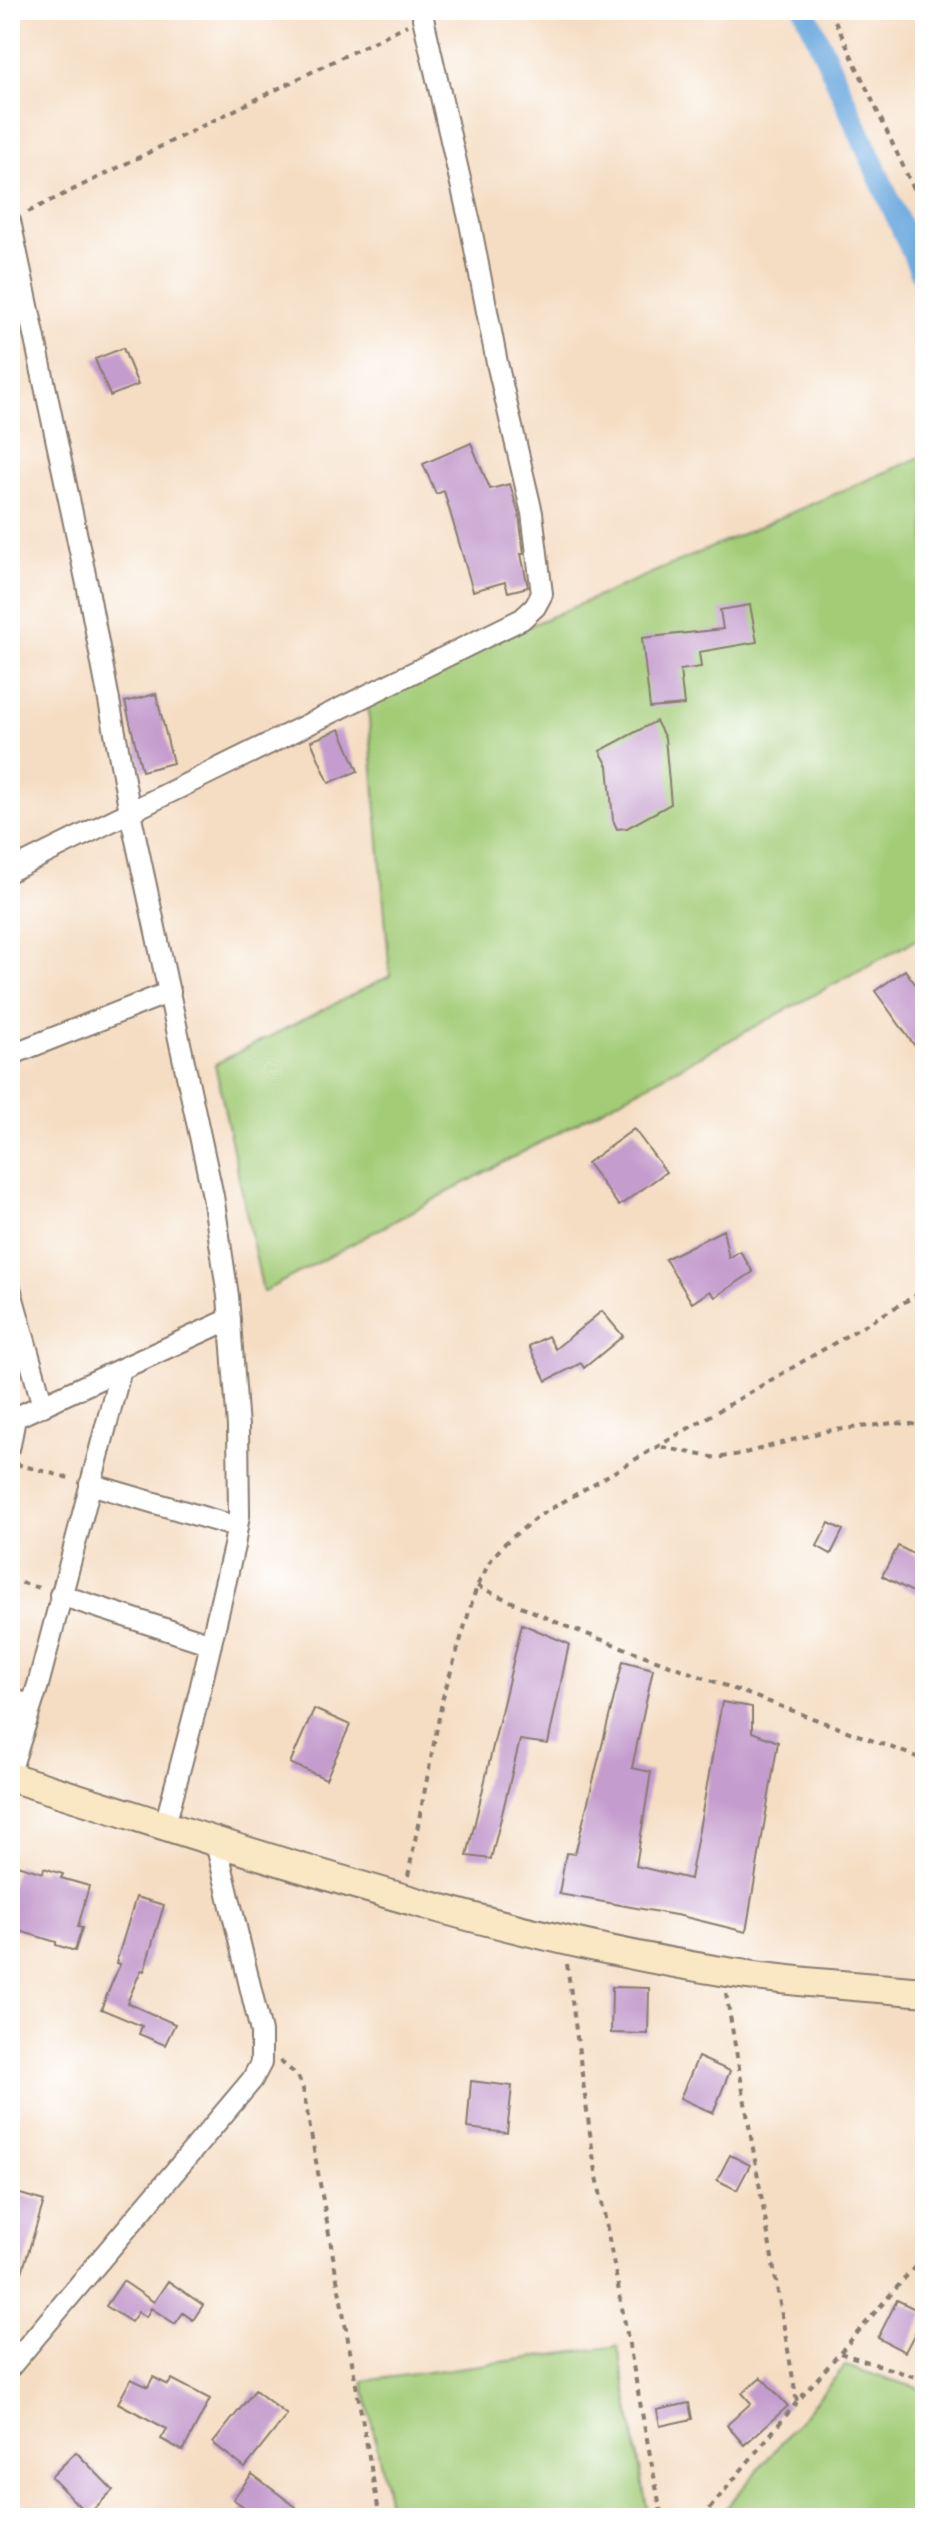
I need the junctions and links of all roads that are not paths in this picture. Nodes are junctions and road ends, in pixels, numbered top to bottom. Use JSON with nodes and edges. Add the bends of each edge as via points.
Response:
{"nodes":[{"id":1,"x":423,"y":18,"type":"road end"},
{"id":2,"x":10,"y":221,"type":"edge"},
{"id":3,"x":130,"y":812,"type":"junction"},
{"id":4,"x":10,"y":871,"type":"edge"},
{"id":5,"x":170,"y":992,"type":"junction"},
{"id":6,"x":10,"y":1055,"type":"edge"},
{"id":7,"x":10,"y":1288,"type":"edge"},
{"id":8,"x":230,"y":1319,"type":"junction"},
{"id":9,"x":121,"y":1369,"type":"junction"},
{"id":10,"x":43,"y":1406,"type":"junction"},
{"id":11,"x":12,"y":1419,"type":"edge"},
{"id":12,"x":10,"y":1445,"type":"edge"},
{"id":13,"x":90,"y":1484,"type":"junction"},
{"id":14,"x":237,"y":1527,"type":"junction"},
{"id":15,"x":60,"y":1595,"type":"junction"},
{"id":16,"x":211,"y":1644,"type":"junction"},
{"id":17,"x":10,"y":1699,"type":"edge"},
{"id":18,"x":31,"y":1705,"type":"junction"},
{"id":19,"x":10,"y":1775,"type":"edge"},
{"id":20,"x":165,"y":1825,"type":"junction"},
{"id":21,"x":215,"y":1839,"type":"junction"},
{"id":22,"x":925,"y":1992,"type":"edge"},
{"id":23,"x":10,"y":2367,"type":"edge"}],
"edges":[{"from":1,"to":3,"type":"street","via":[[532,513],[542,594],[522,619]]},
{"from":2,"to":3,"type":"street"},
{"from":3,"to":4,"type":"street"},
{"from":3,"to":5,"type":"street"},
{"from":5,"to":6,"type":"street"},
{"from":5,"to":8,"type":"street","via":[[213,1196]]},
{"from":7,"to":10,"type":"street"},
{"from":8,"to":9,"type":"street"},
{"from":8,"to":14,"type":"street","via":[[238,1427]]},
{"from":9,"to":10,"type":"street"},
{"from":9,"to":13,"type":"street"},
{"from":10,"to":11,"type":"street"},
{"from":11,"to":12,"type":"street"},
{"from":13,"to":14,"type":"street"},
{"from":13,"to":15,"type":"street"},
{"from":14,"to":16,"type":"street"},
{"from":15,"to":16,"type":"street"},
{"from":15,"to":18,"type":"street"},
{"from":16,"to":20,"type":"street"},
{"from":17,"to":18,"type":"street"},
{"from":18,"to":19,"type":"street"},
{"from":19,"to":20,"type":"main road"},
{"from":20,"to":21,"type":"main road"},
{"from":21,"to":22,"type":"main road","via":[[404,1898],[563,1938],[722,1971]]},
{"from":21,"to":23,"type":"street","via":[[261,2032],[261,2063]]}]}
